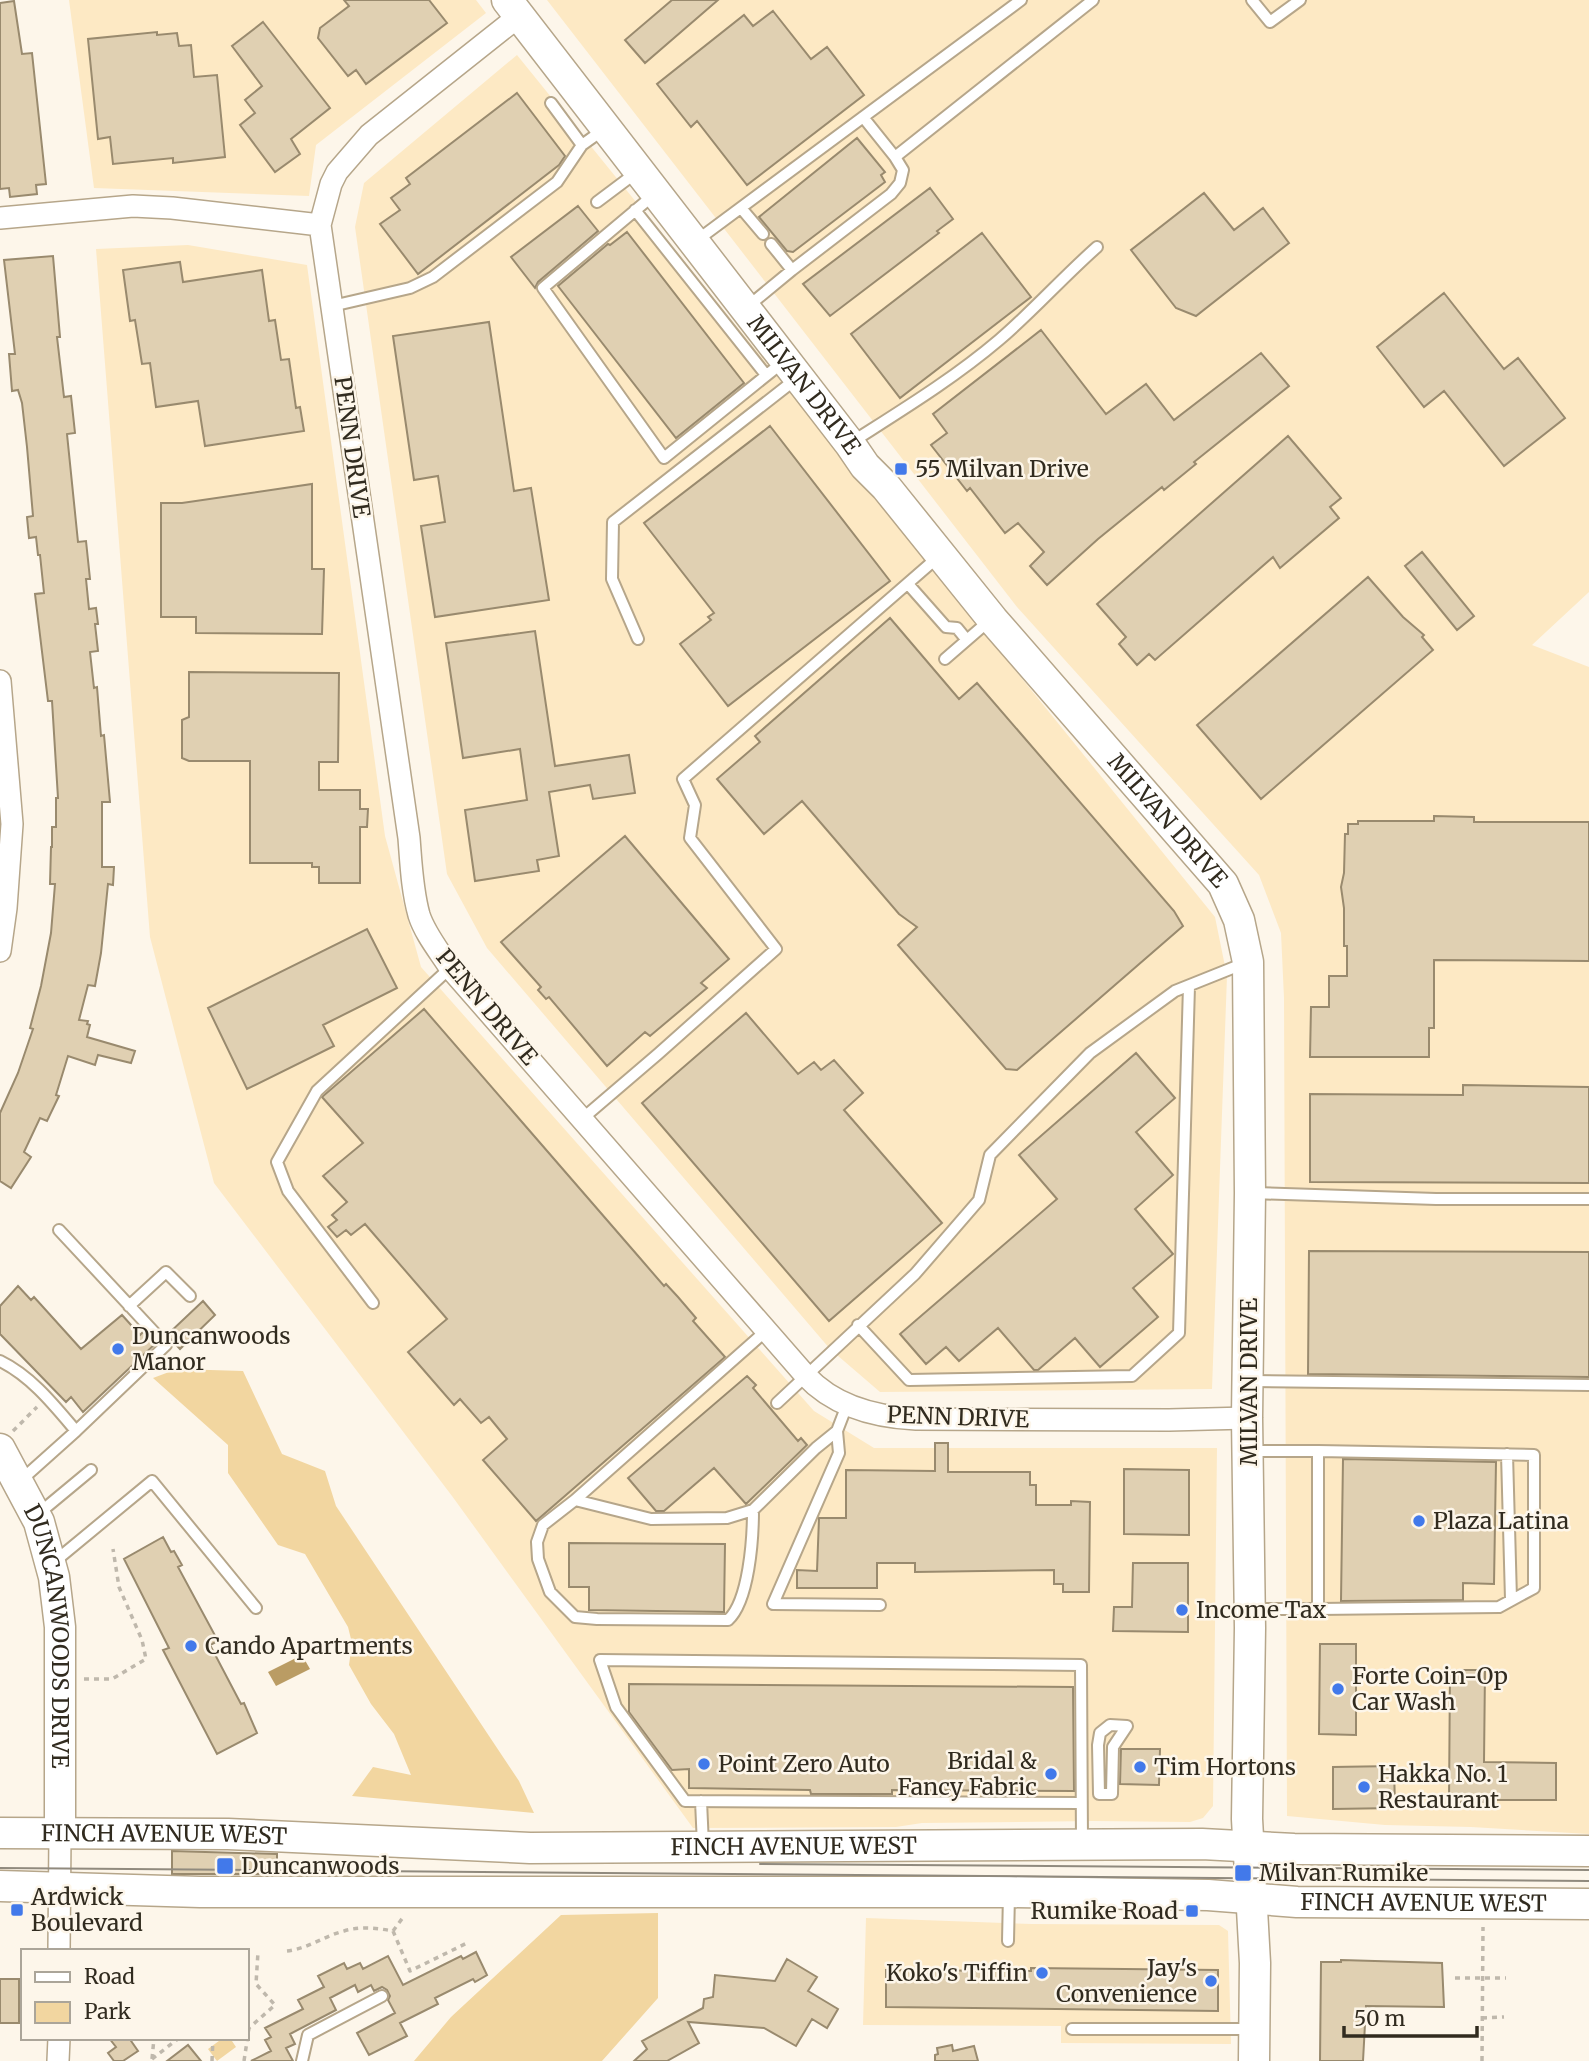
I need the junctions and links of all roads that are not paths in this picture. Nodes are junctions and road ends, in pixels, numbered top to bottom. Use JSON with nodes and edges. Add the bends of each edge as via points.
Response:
{"nodes":[{"id":1,"x":1021,"y":0,"type":"edge"},
{"id":2,"x":1093,"y":0,"type":"edge"},
{"id":3,"x":1252,"y":0,"type":"edge"},
{"id":4,"x":1300,"y":0,"type":"edge"},
{"id":5,"x":513,"y":8,"type":"edge"},
{"id":6,"x":551,"y":103,"type":"dead end"},
{"id":7,"x":863,"y":117,"type":"junction"},
{"id":8,"x":594,"y":136,"type":"junction"},
{"id":9,"x":895,"y":157,"type":"junction"},
{"id":10,"x":644,"y":192,"type":"junction"},
{"id":11,"x":597,"y":202,"type":"dead end"},
{"id":12,"x":741,"y":208,"type":"junction"},
{"id":13,"x":0,"y":218,"type":"edge"},
{"id":14,"x":320,"y":225,"type":"junction"},
{"id":15,"x":763,"y":234,"type":"dead end"},
{"id":16,"x":694,"y":242,"type":"junction"},
{"id":17,"x":771,"y":244,"type":"dead end"},
{"id":18,"x":1097,"y":247,"type":"dead end"},
{"id":19,"x":792,"y":270,"type":"junction"},
{"id":20,"x":713,"y":288,"type":"junction"},
{"id":21,"x":332,"y":306,"type":"junction"},
{"id":22,"x":746,"y":309,"type":"junction"},
{"id":23,"x":783,"y":371,"type":"junction"},
{"id":24,"x":850,"y":444,"type":"junction"},
{"id":25,"x":940,"y":555,"type":"junction"},
{"id":26,"x":908,"y":584,"type":"junction"},
{"id":27,"x":992,"y":618,"type":"junction"},
{"id":28,"x":638,"y":639,"type":"dead end"},
{"id":29,"x":966,"y":639,"type":"junction"},
{"id":30,"x":945,"y":659,"type":"dead end"},
{"id":31,"x":0,"y":681,"type":"edge"},
{"id":32,"x":0,"y":951,"type":"edge"},
{"id":33,"x":1248,"y":962,"type":"junction"},
{"id":34,"x":450,"y":968,"type":"junction"},
{"id":35,"x":1189,"y":986,"type":"junction"},
{"id":36,"x":582,"y":1119,"type":"junction"},
{"id":37,"x":1250,"y":1193,"type":"junction"},
{"id":38,"x":1589,"y":1199,"type":"edge"},
{"id":39,"x":59,"y":1230,"type":"dead end"},
{"id":40,"x":190,"y":1296,"type":"dead end"},
{"id":41,"x":373,"y":1303,"type":"dead end"},
{"id":42,"x":129,"y":1306,"type":"junction"},
{"id":43,"x":858,"y":1325,"type":"junction"},
{"id":44,"x":766,"y":1330,"type":"junction"},
{"id":45,"x":0,"y":1361,"type":"edge"},
{"id":46,"x":806,"y":1376,"type":"junction"},
{"id":47,"x":1248,"y":1381,"type":"junction"},
{"id":48,"x":1589,"y":1385,"type":"edge"},
{"id":49,"x":777,"y":1403,"type":"dead end"},
{"id":50,"x":847,"y":1405,"type":"junction"},
{"id":51,"x":1247,"y":1418,"type":"junction"},
{"id":52,"x":837,"y":1431,"type":"junction"},
{"id":53,"x":76,"y":1432,"type":"junction"},
{"id":54,"x":4,"y":1442,"type":"edge"},
{"id":55,"x":1248,"y":1451,"type":"junction"},
{"id":56,"x":1318,"y":1451,"type":"junction"},
{"id":57,"x":1507,"y":1454,"type":"junction"},
{"id":58,"x":91,"y":1470,"type":"dead end"},
{"id":59,"x":19,"y":1482,"type":"junction"},
{"id":60,"x":575,"y":1500,"type":"junction"},
{"id":61,"x":753,"y":1510,"type":"junction"},
{"id":62,"x":36,"y":1516,"type":"junction"},
{"id":63,"x":51,"y":1565,"type":"junction"},
{"id":64,"x":1511,"y":1599,"type":"junction"},
{"id":65,"x":880,"y":1605,"type":"dead end"},
{"id":66,"x":256,"y":1608,"type":"dead end"},
{"id":67,"x":1250,"y":1609,"type":"junction"},
{"id":68,"x":1318,"y":1609,"type":"junction"},
{"id":69,"x":1112,"y":1794,"type":"joint"},
{"id":70,"x":701,"y":1801,"type":"junction"},
{"id":71,"x":1081,"y":1803,"type":"junction"},
{"id":72,"x":0,"y":1833,"type":"edge"},
{"id":73,"x":60,"y":1833,"type":"junction"},
{"id":74,"x":1082,"y":1845,"type":"junction"},
{"id":75,"x":1248,"y":1847,"type":"junction"},
{"id":76,"x":703,"y":1848,"type":"junction"},
{"id":77,"x":1589,"y":1851,"type":"edge"},
{"id":78,"x":0,"y":1886,"type":"edge"},
{"id":79,"x":60,"y":1889,"type":"junction"},
{"id":80,"x":1009,"y":1892,"type":"junction"},
{"id":81,"x":1250,"y":1899,"type":"junction"},
{"id":82,"x":1589,"y":1904,"type":"edge"},
{"id":83,"x":1008,"y":1941,"type":"dead end"},
{"id":84,"x":59,"y":1949,"type":"edge"},
{"id":85,"x":382,"y":1996,"type":"dead end"},
{"id":86,"x":1072,"y":2029,"type":"dead end"},
{"id":87,"x":1254,"y":2029,"type":"junction"},
{"id":88,"x":59,"y":2040,"type":"edge"},
{"id":89,"x":58,"y":2061,"type":"edge"},
{"id":90,"x":302,"y":2061,"type":"edge"},
{"id":91,"x":1254,"y":2061,"type":"edge"}],
"edges":[{"from":1,"to":7,"type":"lane"},
{"from":2,"to":9,"type":"lane"},
{"from":3,"to":4,"type":"lane","via":[[1270,22]]},
{"from":5,"to":8,"type":"main road","name":"MILVAN DRIVE"},
{"from":5,"to":14,"type":"street","name":"PENN DRIVE","via":[[369,135],[337,172]]},
{"from":6,"to":8,"type":"lane"},
{"from":7,"to":9,"type":"lane"},
{"from":7,"to":12,"type":"lane"},
{"from":8,"to":10,"type":"main road","name":"MILVAN DRIVE"},
{"from":8,"to":21,"type":"lane","via":[[557,182],[433,277],[411,288]]},
{"from":9,"to":19,"type":"lane","via":[[903,170],[891,194]]},
{"from":10,"to":11,"type":"lane"},
{"from":10,"to":16,"type":"main road","name":"MILVAN DRIVE"},
{"from":10,"to":20,"type":"lane"},
{"from":10,"to":23,"type":"lane","via":[[542,288],[664,458]]},
{"from":12,"to":15,"type":"lane"},
{"from":12,"to":16,"type":"lane"},
{"from":13,"to":14,"type":"street","via":[[133,206]]},
{"from":14,"to":21,"type":"street","name":"PENN DRIVE"},
{"from":16,"to":20,"type":"main road","name":"MILVAN DRIVE"},
{"from":17,"to":19,"type":"lane"},
{"from":18,"to":24,"type":"lane","via":[[998,342]]},
{"from":19,"to":22,"type":"lane"},
{"from":20,"to":22,"type":"main road","name":"MILVAN DRIVE"},
{"from":20,"to":23,"type":"lane"},
{"from":21,"to":34,"type":"street","name":"PENN DRIVE","via":[[415,896],[424,925]]},
{"from":22,"to":23,"type":"main road","name":"MILVAN DRIVE"},
{"from":23,"to":24,"type":"main road","name":"MILVAN DRIVE"},
{"from":23,"to":28,"type":"lane","via":[[613,522],[612,579]]},
{"from":24,"to":25,"type":"main road","name":"MILVAN DRIVE"},
{"from":25,"to":26,"type":"lane"},
{"from":25,"to":27,"type":"main road","name":"MILVAN DRIVE"},
{"from":26,"to":29,"type":"lane","via":[[946,627],[957,628]]},
{"from":26,"to":36,"type":"lane","via":[[683,779],[695,805],[690,838],[776,949]]},
{"from":27,"to":29,"type":"lane"},
{"from":27,"to":33,"type":"main road","name":"MILVAN DRIVE","via":[[1223,884],[1240,920]]},
{"from":29,"to":30,"type":"lane"},
{"from":31,"to":32,"type":"street","via":[[12,824]]},
{"from":33,"to":35,"type":"lane"},
{"from":33,"to":37,"type":"main road","name":"MILVAN DRIVE"},
{"from":34,"to":36,"type":"street","name":"PENN DRIVE"},
{"from":34,"to":41,"type":"lane","via":[[317,1091],[277,1162],[288,1191]]},
{"from":35,"to":43,"type":"lane","via":[[1175,991],[1090,1053],[989,1156],[979,1199],[915,1274]]},
{"from":35,"to":43,"type":"lane","via":[[1179,1333],[1132,1376],[909,1380]]},
{"from":36,"to":44,"type":"street","name":"PENN DRIVE"},
{"from":37,"to":38,"type":"lane"},
{"from":37,"to":47,"type":"main road","name":"MILVAN DRIVE"},
{"from":39,"to":42,"type":"lane"},
{"from":40,"to":42,"type":"lane","via":[[166,1272]]},
{"from":42,"to":53,"type":"lane","via":[[166,1345]]},
{"from":43,"to":46,"type":"lane"},
{"from":44,"to":46,"type":"street","name":"PENN DRIVE"},
{"from":44,"to":60,"type":"lane"},
{"from":45,"to":53,"type":"lane","via":[[17,1369]]},
{"from":46,"to":49,"type":"lane"},
{"from":46,"to":50,"type":"street","name":"PENN DRIVE"},
{"from":47,"to":48,"type":"lane"},
{"from":47,"to":51,"type":"main road","name":"MILVAN DRIVE"},
{"from":50,"to":51,"type":"street","name":"PENN DRIVE","via":[[885,1417],[916,1419]]},
{"from":50,"to":52,"type":"lane"},
{"from":51,"to":55,"type":"main road","name":"MILVAN DRIVE"},
{"from":52,"to":61,"type":"lane"},
{"from":52,"to":65,"type":"lane","via":[[839,1453],[773,1604]]},
{"from":53,"to":59,"type":"lane"},
{"from":54,"to":59,"type":"main road","name":"DUNCANWOODS DRIVE"},
{"from":55,"to":56,"type":"lane"},
{"from":55,"to":67,"type":"main road","name":"MILVAN DRIVE"},
{"from":56,"to":57,"type":"lane"},
{"from":56,"to":68,"type":"lane"},
{"from":57,"to":64,"type":"lane"},
{"from":57,"to":64,"type":"lane","via":[[1534,1455],[1534,1588]]},
{"from":58,"to":62,"type":"lane"},
{"from":59,"to":62,"type":"main road","name":"DUNCANWOODS DRIVE"},
{"from":60,"to":61,"type":"lane","via":[[651,1519],[727,1518]]},
{"from":60,"to":61,"type":"lane","via":[[542,1525],[538,1559],[550,1592],[575,1617],[597,1619],[727,1620],[734,1615],[743,1591]]},
{"from":62,"to":63,"type":"main road","name":"DUNCANWOODS DRIVE"},
{"from":63,"to":66,"type":"lane","via":[[152,1481]]},
{"from":63,"to":73,"type":"main road","name":"DUNCANWOODS DRIVE","via":[[60,1627]]},
{"from":64,"to":68,"type":"lane","via":[[1499,1607]]},
{"from":67,"to":68,"type":"lane"},
{"from":67,"to":75,"type":"main road","name":"MILVAN DRIVE"},
{"from":69,"to":69,"type":"lane","via":[[1113,1747],[1127,1726],[1110,1725],[1100,1732],[1099,1794]]},
{"from":70,"to":71,"type":"lane"},
{"from":70,"to":71,"type":"lane","via":[[685,1801],[616,1707],[600,1660],[1081,1665]]},
{"from":70,"to":76,"type":"lane"},
{"from":71,"to":74,"type":"lane"},
{"from":72,"to":73,"type":"main road","name":"FINCH AVENUE WEST"},
{"from":73,"to":76,"type":"main road","name":"FINCH AVENUE WEST","via":[[229,1834],[506,1848]]},
{"from":73,"to":79,"type":"street"},
{"from":74,"to":75,"type":"main road","name":"FINCH AVENUE WEST"},
{"from":74,"to":76,"type":"main road","name":"FINCH AVENUE WEST"},
{"from":75,"to":77,"type":"main road","name":"FINCH AVENUE WEST"},
{"from":75,"to":81,"type":"main road"},
{"from":78,"to":79,"type":"main road","name":"FINCH AVENUE WEST"},
{"from":79,"to":80,"type":"main road","name":"FINCH AVENUE WEST"},
{"from":79,"to":84,"type":"street"},
{"from":80,"to":81,"type":"main road","name":"FINCH AVENUE WEST"},
{"from":80,"to":83,"type":"lane"},
{"from":81,"to":82,"type":"main road","name":"FINCH AVENUE WEST"},
{"from":81,"to":87,"type":"main road"},
{"from":85,"to":90,"type":"lane","via":[[308,2035]]},
{"from":86,"to":87,"type":"lane"},
{"from":87,"to":91,"type":"main road"},
{"from":88,"to":89,"type":"street"}]}
